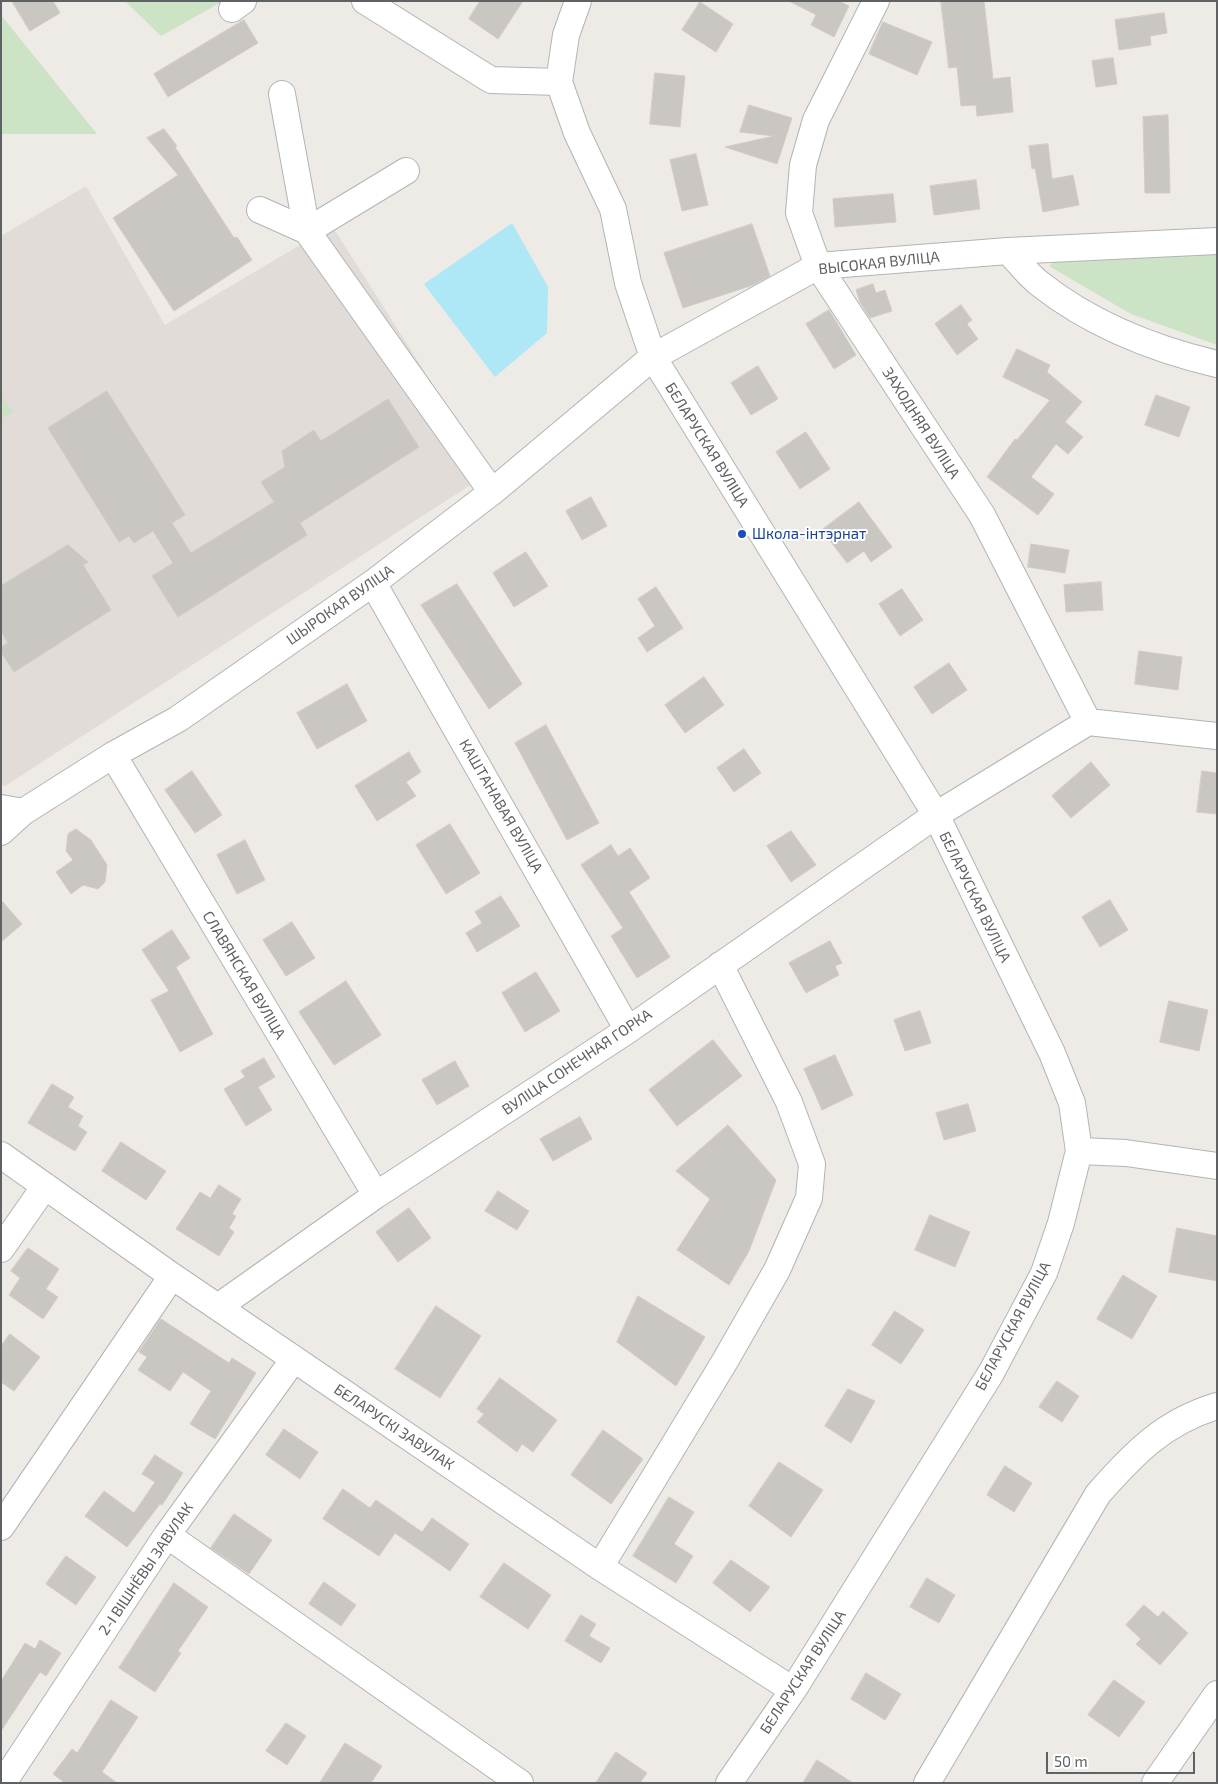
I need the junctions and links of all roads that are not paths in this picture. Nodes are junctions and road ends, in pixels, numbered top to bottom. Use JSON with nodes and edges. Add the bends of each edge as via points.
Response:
{"nodes":[{"id":1,"x":365,"y":1,"type":"edge"},
{"id":2,"x":578,"y":1,"type":"edge"},
{"id":3,"x":876,"y":1,"type":"edge"},
{"id":4,"x":559,"y":82,"type":"junction"},
{"id":5,"x":282,"y":94,"type":"dead end"},
{"id":6,"x":406,"y":171,"type":"dead end"},
{"id":7,"x":260,"y":210,"type":"dead end"},
{"id":8,"x":307,"y":231,"type":"junction"},
{"id":9,"x":1217,"y":241,"type":"edge"},
{"id":10,"x":1008,"y":251,"type":"junction"},
{"id":11,"x":818,"y":266,"type":"junction"},
{"id":12,"x":653,"y":357,"type":"junction"},
{"id":13,"x":1217,"y":364,"type":"edge"},
{"id":14,"x":492,"y":492,"type":"junction"},
{"id":15,"x":373,"y":583,"type":"junction"},
{"id":16,"x":1088,"y":722,"type":"junction"},
{"id":17,"x":1217,"y":736,"type":"edge"},
{"id":18,"x":113,"y":755,"type":"junction"},
{"id":19,"x":12,"y":810,"type":"edge"},
{"id":20,"x":936,"y":816,"type":"junction"},
{"id":21,"x":1,"y":832,"type":"edge"},
{"id":22,"x":720,"y":965,"type":"junction"},
{"id":23,"x":628,"y":1030,"type":"junction"},
{"id":24,"x":1079,"y":1151,"type":"junction"},
{"id":25,"x":1,"y":1155,"type":"edge"},
{"id":26,"x":1217,"y":1166,"type":"edge"},
{"id":27,"x":45,"y":1186,"type":"junction"},
{"id":28,"x":376,"y":1195,"type":"junction"},
{"id":29,"x":1,"y":1249,"type":"edge"},
{"id":30,"x":172,"y":1276,"type":"junction"},
{"id":31,"x":218,"y":1307,"type":"junction"},
{"id":32,"x":294,"y":1359,"type":"junction"},
{"id":33,"x":1217,"y":1406,"type":"edge"},
{"id":34,"x":1,"y":1527,"type":"edge"},
{"id":35,"x":167,"y":1535,"type":"junction"},
{"id":36,"x":600,"y":1567,"type":"junction"},
{"id":37,"x":793,"y":1690,"type":"junction"},
{"id":38,"x":1217,"y":1694,"type":"edge"},
{"id":39,"x":3,"y":1783,"type":"edge"},
{"id":40,"x":520,"y":1783,"type":"edge"},
{"id":41,"x":729,"y":1783,"type":"edge"},
{"id":42,"x":927,"y":1783,"type":"edge"},
{"id":43,"x":1155,"y":1783,"type":"edge"}],
"edges":[{"from":1,"to":4,"type":"street","via":[[491,80]]},
{"from":2,"to":4,"type":"street","name":"БЕЛАРУСКАЯ ВУЛІЦА","via":[[566,34]]},
{"from":3,"to":11,"type":"street","name":"ЗАХОДНЯЯ ВУЛІЦА","via":[[816,120],[803,165],[799,213]]},
{"from":4,"to":12,"type":"street","name":"БЕЛАРУСКАЯ ВУЛІЦА","via":[[577,133],[613,209],[628,283]]},
{"from":5,"to":8,"type":"street"},
{"from":6,"to":8,"type":"street"},
{"from":7,"to":8,"type":"street"},
{"from":8,"to":14,"type":"street"},
{"from":9,"to":10,"type":"street","name":"ВЫСОКАЯ ВУЛІЦА"},
{"from":10,"to":11,"type":"street","name":"ВЫСОКАЯ ВУЛІЦА"},
{"from":10,"to":13,"type":"street","via":[[1039,283],[1087,316],[1137,340]]},
{"from":11,"to":12,"type":"street","name":"ВЫСОКАЯ ВУЛІЦА"},
{"from":11,"to":16,"type":"street","name":"ЗАХОДНЯЯ ВУЛІЦА","via":[[982,516]]},
{"from":12,"to":14,"type":"street","name":"ШЫРОКАЯ ВУЛІЦА"},
{"from":12,"to":20,"type":"street","name":"БЕЛАРУСКАЯ ВУЛІЦА"},
{"from":14,"to":15,"type":"street","name":"ШЫРОКАЯ ВУЛІЦА"},
{"from":15,"to":18,"type":"street","name":"ШЫРОКАЯ ВУЛІЦА","via":[[178,719]]},
{"from":15,"to":23,"type":"street","name":"КАШТАНАВАЯ ВУЛІЦА"},
{"from":16,"to":17,"type":"street"},
{"from":16,"to":20,"type":"street","name":"ВУЛІЦА СОНЕЧНАЯ ГОРКА"},
{"from":18,"to":19,"type":"street","name":"ШЫРОКАЯ ВУЛІЦА"},
{"from":18,"to":28,"type":"street","name":"СЛАВЯНСКАЯ ВУЛІЦА"},
{"from":19,"to":21,"type":"street","name":"ШЫРОКАЯ ВУЛІЦА"},
{"from":20,"to":22,"type":"street","name":"ВУЛІЦА СОНЕЧНАЯ ГОРКА"},
{"from":20,"to":24,"type":"street","name":"БЕЛАРУСКАЯ ВУЛІЦА","via":[[1052,1053],[1072,1103]]},
{"from":22,"to":23,"type":"street","name":"ВУЛІЦА СОНЕЧНАЯ ГОРКА"},
{"from":22,"to":36,"type":"street","via":[[789,1102],[812,1164],[809,1198],[768,1286]]},
{"from":23,"to":28,"type":"street","name":"ВУЛІЦА СОНЕЧНАЯ ГОРКА"},
{"from":24,"to":26,"type":"street","via":[[1126,1152]]},
{"from":24,"to":37,"type":"street","name":"БЕЛАРУСКАЯ ВУЛІЦА","via":[[1061,1223],[1044,1273],[991,1373]]},
{"from":25,"to":27,"type":"street","name":"БЕЛАРУСКІ ЗАВУЛАК"},
{"from":27,"to":29,"type":"street"},
{"from":27,"to":30,"type":"street","name":"БЕЛАРУСКІ ЗАВУЛАК"},
{"from":28,"to":31,"type":"street","name":"ВУЛІЦА СОНЕЧНАЯ ГОРКА"},
{"from":30,"to":31,"type":"street","name":"БЕЛАРУСКІ ЗАВУЛАК"},
{"from":30,"to":34,"type":"street"},
{"from":31,"to":32,"type":"street","name":"БЕЛАРУСКІ ЗАВУЛАК"},
{"from":32,"to":35,"type":"street","name":"2-І ВІШНЁВЫ ЗАВУЛАК"},
{"from":32,"to":36,"type":"street","name":"БЕЛАРУСКІ ЗАВУЛАК"},
{"from":33,"to":42,"type":"street","via":[[1191,1414],[1160,1432],[1129,1459],[1098,1494]]},
{"from":35,"to":39,"type":"street","name":"2-І ВІШНЁВЫ ЗАВУЛАК"},
{"from":35,"to":40,"type":"street"},
{"from":36,"to":37,"type":"street","name":"БЕЛАРУСКІ ЗАВУЛАК"},
{"from":37,"to":41,"type":"street","name":"БЕЛАРУСКАЯ ВУЛІЦА"},
{"from":38,"to":43,"type":"street"}]}
